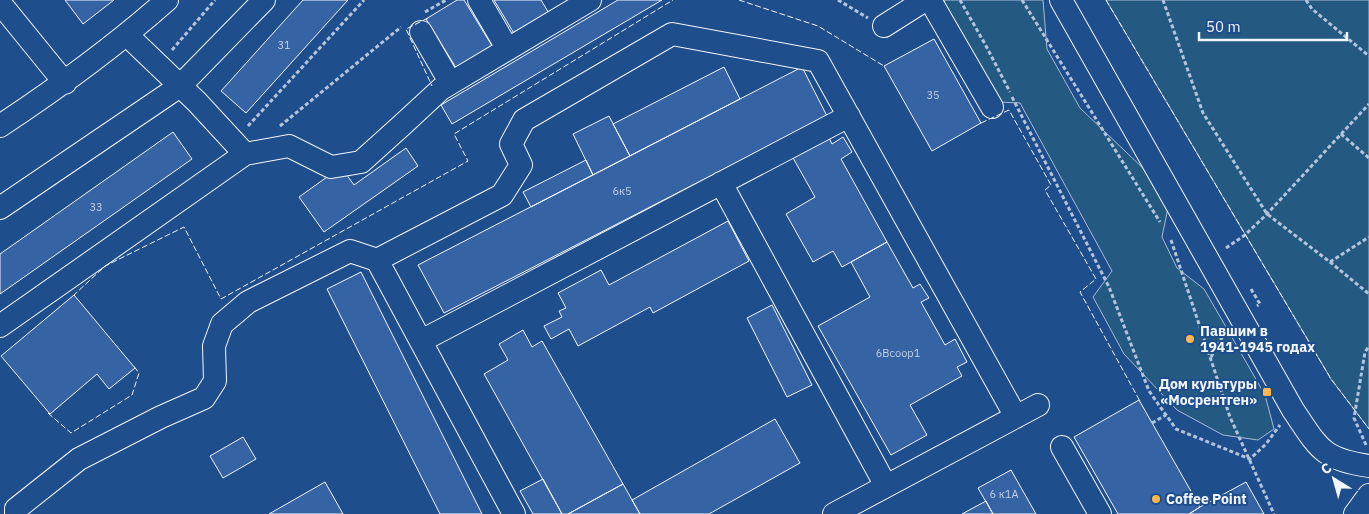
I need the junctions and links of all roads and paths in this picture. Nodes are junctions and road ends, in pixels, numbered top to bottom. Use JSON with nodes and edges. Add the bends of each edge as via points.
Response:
{"nodes":[{"id":1,"x":167,"y":0,"type":"edge"},
{"id":2,"x":216,"y":0,"type":"edge"},
{"id":3,"x":264,"y":0,"type":"edge"},
{"id":4,"x":364,"y":0,"type":"edge"},
{"id":5,"x":446,"y":0,"type":"edge"},
{"id":6,"x":478,"y":0,"type":"edge"},
{"id":7,"x":590,"y":0,"type":"edge"},
{"id":8,"x":838,"y":0,"type":"edge"},
{"id":9,"x":925,"y":0,"type":"edge"},
{"id":10,"x":930,"y":0,"type":"edge"},
{"id":11,"x":960,"y":0,"type":"edge"},
{"id":12,"x":1022,"y":0,"type":"edge"},
{"id":13,"x":1061,"y":0,"type":"edge"},
{"id":14,"x":1163,"y":0,"type":"edge"},
{"id":15,"x":1306,"y":0,"type":"edge"},
{"id":16,"x":0,"y":2,"type":"edge"},
{"id":17,"x":560,"y":7,"type":"edge"},
{"id":18,"x":415,"y":24,"type":"junction"},
{"id":19,"x":884,"y":26,"type":"joint"},
{"id":20,"x":127,"y":36,"type":"junction"},
{"id":21,"x":507,"y":48,"type":"junction"},
{"id":22,"x":166,"y":56,"type":"dead end"},
{"id":23,"x":1369,"y":56,"type":"edge"},
{"id":24,"x":65,"y":82,"type":"junction"},
{"id":25,"x":450,"y":82,"type":"junction"},
{"id":26,"x":180,"y":86,"type":"junction"},
{"id":27,"x":1369,"y":104,"type":"edge"},
{"id":28,"x":992,"y":107,"type":"dead end"},
{"id":29,"x":849,"y":116,"type":"junction"},
{"id":30,"x":0,"y":126,"type":"edge"},
{"id":31,"x":278,"y":128,"type":"dead end"},
{"id":32,"x":1341,"y":134,"type":"junction"},
{"id":33,"x":239,"y":147,"type":"junction"},
{"id":34,"x":1369,"y":158,"type":"edge"},
{"id":35,"x":721,"y":183,"type":"junction"},
{"id":36,"x":0,"y":208,"type":"edge"},
{"id":37,"x":1267,"y":214,"type":"junction"},
{"id":38,"x":1165,"y":230,"type":"dead end"},
{"id":39,"x":1369,"y":237,"type":"edge"},
{"id":40,"x":1170,"y":238,"type":"dead end"},
{"id":41,"x":377,"y":260,"type":"junction"},
{"id":42,"x":1330,"y":262,"type":"junction"},
{"id":43,"x":1369,"y":294,"type":"edge"},
{"id":44,"x":0,"y":326,"type":"edge"},
{"id":45,"x":421,"y":341,"type":"junction"},
{"id":46,"x":1369,"y":346,"type":"edge"},
{"id":47,"x":1038,"y":405,"type":"dead end"},
{"id":48,"x":1166,"y":415,"type":"junction"},
{"id":49,"x":1016,"y":416,"type":"junction"},
{"id":50,"x":1152,"y":423,"type":"dead end"},
{"id":51,"x":1062,"y":447,"type":"dead end"},
{"id":52,"x":1250,"y":459,"type":"junction"},
{"id":53,"x":1367,"y":466,"type":"edge"},
{"id":54,"x":886,"y":486,"type":"junction"},
{"id":55,"x":1369,"y":495,"type":"edge"},
{"id":56,"x":16,"y":514,"type":"edge"},
{"id":57,"x":514,"y":514,"type":"edge"},
{"id":58,"x":834,"y":514,"type":"edge"},
{"id":59,"x":1100,"y":514,"type":"edge"},
{"id":60,"x":1274,"y":514,"type":"edge"},
{"id":61,"x":1355,"y":514,"type":"edge"}],
"edges":[{"from":1,"to":20,"type":"street"},
{"from":2,"to":22,"type":"path"},
{"from":3,"to":26,"type":"street"},
{"from":4,"to":33,"type":"path","via":[[251,123]]},
{"from":5,"to":18,"type":"path"},
{"from":6,"to":21,"type":"street"},
{"from":7,"to":17,"type":"street"},
{"from":8,"to":19,"type":"path"},
{"from":9,"to":19,"type":"street"},
{"from":10,"to":28,"type":"street"},
{"from":11,"to":48,"type":"path","via":[[1109,287],[1149,391]]},
{"from":12,"to":38,"type":"path"},
{"from":13,"to":53,"type":"street","via":[[1293,410],[1326,454],[1340,461]]},
{"from":14,"to":37,"type":"path","via":[[1203,113]]},
{"from":15,"to":23,"type":"path","via":[[1312,9]]},
{"from":16,"to":24,"type":"street"},
{"from":17,"to":21,"type":"street"},
{"from":18,"to":25,"type":"street"},
{"from":18,"to":31,"type":"path"},
{"from":20,"to":24,"type":"street"},
{"from":20,"to":26,"type":"street"},
{"from":21,"to":25,"type":"street"},
{"from":24,"to":30,"type":"street"},
{"from":25,"to":33,"type":"street","via":[[361,162],[331,167],[289,146]]},
{"from":26,"to":33,"type":"street"},
{"from":26,"to":36,"type":"street"},
{"from":27,"to":32,"type":"path"},
{"from":29,"to":35,"type":"street"},
{"from":29,"to":41,"type":"street","via":[[818,61],[672,34],[524,120],[511,144],[521,165],[502,195]]},
{"from":29,"to":49,"type":"street"},
{"from":32,"to":34,"type":"path"},
{"from":32,"to":37,"type":"path"},
{"from":33,"to":44,"type":"street"},
{"from":35,"to":45,"type":"street"},
{"from":35,"to":54,"type":"street"},
{"from":37,"to":42,"type":"path"},
{"from":39,"to":42,"type":"path"},
{"from":40,"to":52,"type":"path","via":[[1230,417]]},
{"from":41,"to":45,"type":"street"},
{"from":41,"to":56,"type":"street","via":[[350,251],[248,302],[222,324],[214,346],[214,381],[204,398],[79,460],[16,509]]},
{"from":42,"to":43,"type":"path"},
{"from":45,"to":57,"type":"street"},
{"from":46,"to":53,"type":"path","via":[[1365,352],[1354,418],[1367,446]]},
{"from":47,"to":49,"type":"street"},
{"from":48,"to":50,"type":"path"},
{"from":48,"to":52,"type":"path","via":[[1176,429]]},
{"from":49,"to":54,"type":"street"},
{"from":51,"to":59,"type":"street"},
{"from":52,"to":60,"type":"path"},
{"from":54,"to":58,"type":"street"},
{"from":55,"to":61,"type":"street"}]}
